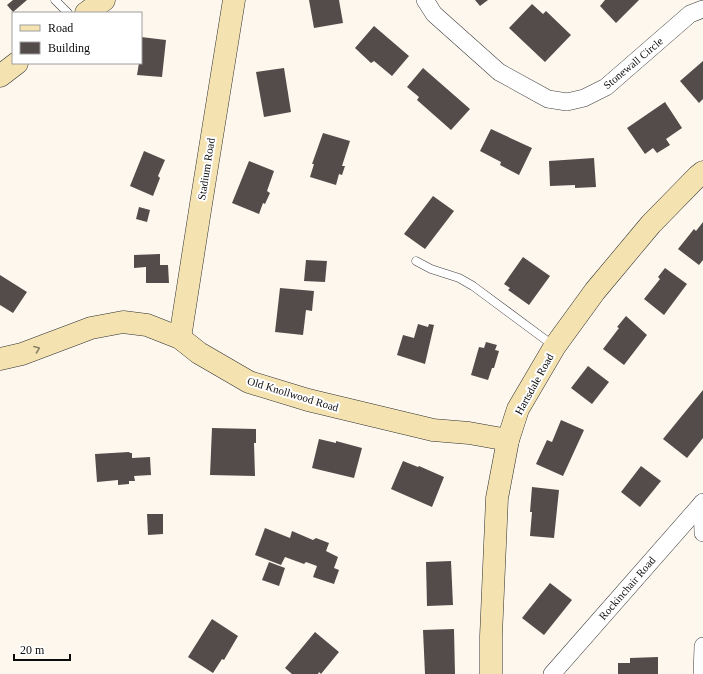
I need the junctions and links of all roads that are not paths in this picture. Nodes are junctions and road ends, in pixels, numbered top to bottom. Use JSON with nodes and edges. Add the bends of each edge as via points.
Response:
{"nodes":[{"id":1,"x":55,"y":0,"type":"edge"},
{"id":2,"x":104,"y":0,"type":"edge"},
{"id":3,"x":234,"y":0,"type":"edge"},
{"id":4,"x":425,"y":0,"type":"edge"},
{"id":5,"x":703,"y":9,"type":"edge"},
{"id":6,"x":67,"y":12,"type":"edge"},
{"id":7,"x":87,"y":12,"type":"edge"},
{"id":8,"x":16,"y":64,"type":"edge"},
{"id":9,"x":0,"y":76,"type":"edge"},
{"id":10,"x":703,"y":172,"type":"edge"},
{"id":11,"x":416,"y":261,"type":"dead end"},
{"id":12,"x":180,"y":338,"type":"junction"},
{"id":13,"x":555,"y":346,"type":"junction"},
{"id":14,"x":0,"y":359,"type":"edge"},
{"id":15,"x":508,"y":440,"type":"junction"},
{"id":16,"x":703,"y":503,"type":"edge"},
{"id":17,"x":703,"y":533,"type":"edge"},
{"id":18,"x":703,"y":646,"type":"edge"},
{"id":19,"x":491,"y":674,"type":"edge"},
{"id":20,"x":552,"y":674,"type":"edge"},
{"id":21,"x":702,"y":674,"type":"edge"}],
"edges":[{"from":1,"to":6,"type":"lane"},
{"from":2,"to":7,"type":"street"},
{"from":3,"to":12,"type":"street","name":"Stadium Road"},
{"from":4,"to":5,"type":"street","name":"Stonewall Circle","via":[[434,14],[499,72],[548,98],[567,102],[584,98],[606,87],[690,14]]},
{"from":8,"to":9,"type":"street"},
{"from":10,"to":13,"type":"street","name":"Hartsdale Road","via":[[646,230],[595,291]]},
{"from":11,"to":13,"type":"lane","via":[[473,286]]},
{"from":14,"to":12,"type":"street","name":"Old Knollwood Road","one_way":true,"via":[[22,354],[92,328],[123,322],[147,324]]},
{"from":12,"to":15,"type":"street","name":"Old Knollwood Road","via":[[249,382],[308,400],[433,430]]},
{"from":13,"to":15,"type":"street","name":"Hartsdale Road","via":[[518,409]]},
{"from":15,"to":19,"type":"street","name":"Hartsdale Road","via":[[497,498]]},
{"from":16,"to":17,"type":"street"},
{"from":16,"to":20,"type":"street","name":"Rockinchair Road"},
{"from":18,"to":21,"type":"street"}]}
